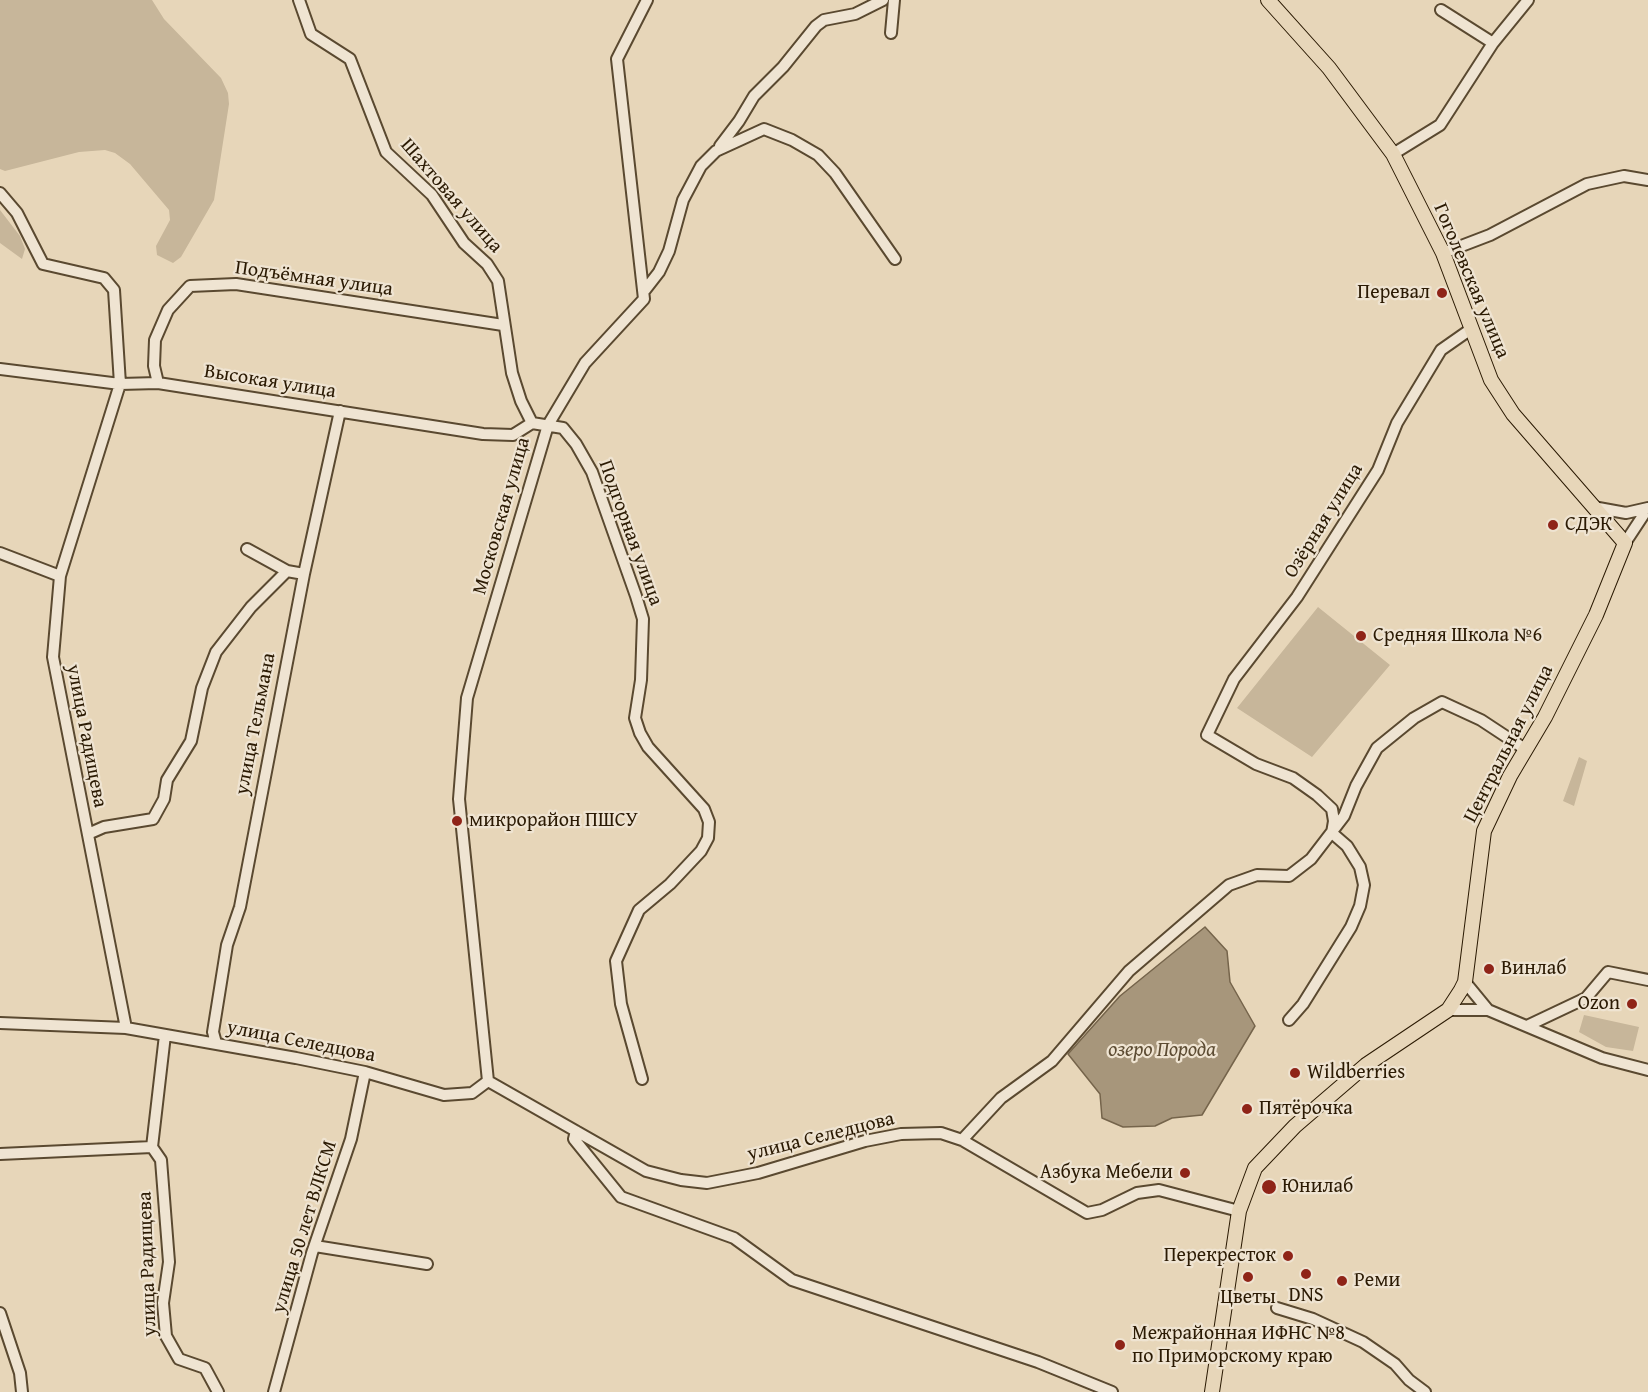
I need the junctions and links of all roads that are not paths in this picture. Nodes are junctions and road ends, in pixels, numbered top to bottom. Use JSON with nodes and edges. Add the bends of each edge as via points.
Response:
{"nodes":[{"id":1,"x":299,"y":0,"type":"edge"},
{"id":2,"x":647,"y":0,"type":"edge"},
{"id":3,"x":884,"y":0,"type":"edge"},
{"id":4,"x":894,"y":0,"type":"edge"},
{"id":5,"x":1268,"y":0,"type":"edge"},
{"id":6,"x":1528,"y":0,"type":"edge"},
{"id":7,"x":1441,"y":10,"type":"dead end"},
{"id":8,"x":891,"y":33,"type":"dead end"},
{"id":9,"x":1493,"y":43,"type":"junction"},
{"id":10,"x":716,"y":151,"type":"junction"},
{"id":11,"x":1393,"y":154,"type":"junction"},
{"id":12,"x":1648,"y":180,"type":"edge"},
{"id":13,"x":0,"y":194,"type":"edge"},
{"id":14,"x":1443,"y":253,"type":"junction"},
{"id":15,"x":895,"y":259,"type":"dead end"},
{"id":16,"x":645,"y":290,"type":"junction"},
{"id":17,"x":503,"y":326,"type":"junction"},
{"id":18,"x":1471,"y":329,"type":"junction"},
{"id":19,"x":0,"y":369,"type":"edge"},
{"id":20,"x":159,"y":383,"type":"junction"},
{"id":21,"x":120,"y":384,"type":"junction"},
{"id":22,"x":340,"y":411,"type":"junction"},
{"id":23,"x":532,"y":423,"type":"junction"},
{"id":24,"x":548,"y":424,"type":"junction"},
{"id":25,"x":1593,"y":507,"type":"junction"},
{"id":26,"x":1648,"y":508,"type":"edge"},
{"id":27,"x":1625,"y":543,"type":"junction"},
{"id":28,"x":247,"y":549,"type":"dead end"},
{"id":29,"x":0,"y":553,"type":"edge"},
{"id":30,"x":288,"y":571,"type":"junction"},
{"id":31,"x":304,"y":574,"type":"junction"},
{"id":32,"x":60,"y":576,"type":"junction"},
{"id":33,"x":1525,"y":749,"type":"junction"},
{"id":34,"x":1332,"y":833,"type":"junction"},
{"id":35,"x":88,"y":834,"type":"junction"},
{"id":36,"x":1648,"y":980,"type":"edge"},
{"id":37,"x":1465,"y":982,"type":"junction"},
{"id":38,"x":1448,"y":1010,"type":"junction"},
{"id":39,"x":1488,"y":1010,"type":"junction"},
{"id":40,"x":1289,"y":1020,"type":"dead end"},
{"id":41,"x":0,"y":1023,"type":"edge"},
{"id":42,"x":1529,"y":1025,"type":"junction"},
{"id":43,"x":126,"y":1028,"type":"junction"},
{"id":44,"x":165,"y":1035,"type":"junction"},
{"id":45,"x":216,"y":1043,"type":"junction"},
{"id":46,"x":1648,"y":1070,"type":"edge"},
{"id":47,"x":365,"y":1072,"type":"junction"},
{"id":48,"x":642,"y":1078,"type":"dead end"},
{"id":49,"x":488,"y":1081,"type":"junction"},
{"id":50,"x":576,"y":1131,"type":"junction"},
{"id":51,"x":962,"y":1140,"type":"junction"},
{"id":52,"x":152,"y":1147,"type":"junction"},
{"id":53,"x":0,"y":1154,"type":"edge"},
{"id":54,"x":1239,"y":1211,"type":"junction"},
{"id":55,"x":315,"y":1246,"type":"junction"},
{"id":56,"x":427,"y":1264,"type":"dead end"},
{"id":57,"x":1276,"y":1308,"type":"dead end"},
{"id":58,"x":0,"y":1313,"type":"edge"},
{"id":59,"x":22,"y":1392,"type":"edge"},
{"id":60,"x":218,"y":1392,"type":"edge"},
{"id":61,"x":274,"y":1392,"type":"edge"},
{"id":62,"x":1112,"y":1392,"type":"edge"},
{"id":63,"x":1212,"y":1392,"type":"edge"},
{"id":64,"x":1425,"y":1392,"type":"edge"}],
"edges":[{"from":1,"to":17,"type":"street","name":"Шахтовая улица","via":[[311,34],[350,59],[387,153],[432,195],[464,243],[487,264],[498,281]]},
{"from":2,"to":16,"type":"street","via":[[616,58]]},
{"from":3,"to":10,"type":"street","name":"Московская улица","via":[[816,26],[754,96]]},
{"from":4,"to":8,"type":"street"},
{"from":5,"to":11,"type":"main road","name":"Гоголевская улица","via":[[1329,68]]},
{"from":6,"to":9,"type":"street"},
{"from":7,"to":9,"type":"street"},
{"from":9,"to":11,"type":"street","via":[[1440,125]]},
{"from":10,"to":15,"type":"street","via":[[764,129],[818,155]]},
{"from":10,"to":16,"type":"street","name":"Московская улица","via":[[688,187],[669,251]]},
{"from":11,"to":14,"type":"main road","name":"Гоголевская улица"},
{"from":12,"to":14,"type":"street","via":[[1624,176],[1587,184],[1490,235]]},
{"from":13,"to":21,"type":"street","via":[[17,213],[43,264],[111,283]]},
{"from":14,"to":18,"type":"main road","name":"Гоголевская улица"},
{"from":16,"to":24,"type":"street","name":"Московская улица","via":[[644,299],[585,363]]},
{"from":17,"to":20,"type":"street","name":"Подъёмная улица","via":[[236,284],[190,286],[168,310],[155,340],[154,366]]},
{"from":17,"to":23,"type":"street","name":"Шахтовая улица","via":[[512,373]]},
{"from":18,"to":25,"type":"main road","name":"Гоголевская улица","via":[[1491,380],[1513,414]]},
{"from":18,"to":34,"type":"street","name":"Озёрная улица","via":[[1434,359],[1397,423],[1378,470],[1297,597],[1234,679],[1207,735],[1308,788],[1332,809]]},
{"from":19,"to":21,"type":"street","name":"Высокая улица"},
{"from":20,"to":21,"type":"street","name":"Высокая улица"},
{"from":20,"to":22,"type":"street","name":"Высокая улица"},
{"from":21,"to":32,"type":"street","name":"улица Радищева"},
{"from":22,"to":23,"type":"street","name":"Высокая улица","via":[[483,434],[513,435]]},
{"from":22,"to":31,"type":"street","name":"улица Тельмана"},
{"from":23,"to":24,"type":"street"},
{"from":24,"to":48,"type":"street","name":"Подгорная улица","via":[[562,428],[592,472],[643,619],[635,718],[640,733],[704,809],[709,822],[708,838],[701,851],[639,910],[616,961],[621,1004]]},
{"from":24,"to":49,"type":"street","name":"Московская улица","via":[[467,699],[459,799]]},
{"from":25,"to":26,"type":"street","via":[[1626,513]]},
{"from":25,"to":27,"type":"main road","name":"Гоголевская улица"},
{"from":26,"to":27,"type":"street","name":"Центральная улица"},
{"from":27,"to":33,"type":"main road","name":"Центральная улица","via":[[1596,615]]},
{"from":28,"to":30,"type":"street"},
{"from":29,"to":32,"type":"street"},
{"from":30,"to":31,"type":"street"},
{"from":30,"to":35,"type":"street","via":[[251,607],[216,652],[202,688],[190,741],[167,780],[164,798],[153,819],[104,827]]},
{"from":31,"to":45,"type":"street","name":"улица Тельмана","via":[[240,907],[228,945],[213,1032]]},
{"from":32,"to":35,"type":"street","name":"улица Радищева","via":[[52,657]]},
{"from":33,"to":34,"type":"street","via":[[1480,720],[1442,702],[1387,737],[1377,748]]},
{"from":33,"to":37,"type":"main road","name":"Центральная улица","via":[[1484,831]]},
{"from":34,"to":40,"type":"street","via":[[1347,846],[1360,867],[1364,885],[1360,906],[1351,927]]},
{"from":34,"to":51,"type":"street","via":[[1311,859],[1288,876],[1257,874],[1229,885],[1129,971],[1052,1061],[1001,1098]]},
{"from":35,"to":43,"type":"street","name":"улица Радищева"},
{"from":36,"to":42,"type":"street","via":[[1608,972],[1586,998]]},
{"from":37,"to":38,"type":"main road","name":"Центральная улица"},
{"from":37,"to":39,"type":"street"},
{"from":38,"to":39,"type":"street"},
{"from":38,"to":54,"type":"main road","via":[[1366,1065],[1295,1126],[1255,1168]]},
{"from":39,"to":42,"type":"street"},
{"from":41,"to":43,"type":"street","name":"улица Селедцова"},
{"from":42,"to":46,"type":"street","via":[[1602,1058]]},
{"from":43,"to":44,"type":"street","name":"улица Селедцова"},
{"from":44,"to":45,"type":"street","name":"улица Селедцова"},
{"from":44,"to":52,"type":"street"},
{"from":45,"to":47,"type":"street","name":"улица Селедцова"},
{"from":47,"to":49,"type":"street","name":"улица Селедцова","via":[[444,1095],[472,1093]]},
{"from":47,"to":55,"type":"street","name":"улица 50 лет ВЛКСМ","via":[[351,1139]]},
{"from":49,"to":50,"type":"street","name":"улица Селедцова"},
{"from":50,"to":51,"type":"street","name":"улица Селедцова","via":[[646,1171],[707,1183],[901,1134],[941,1133]]},
{"from":50,"to":62,"type":"street","via":[[574,1139],[621,1197],[734,1238],[792,1280],[1038,1362]]},
{"from":51,"to":54,"type":"street","name":"улица Селедцова","via":[[1087,1213],[1137,1193],[1159,1190]]},
{"from":52,"to":53,"type":"street"},
{"from":52,"to":60,"type":"street","name":"улица Радищева","via":[[161,1160],[169,1262],[163,1303],[166,1336],[179,1359],[205,1368]]},
{"from":54,"to":63,"type":"main road"},
{"from":55,"to":56,"type":"street"},
{"from":55,"to":61,"type":"street","name":"улица 50 лет ВЛКСМ"},
{"from":57,"to":64,"type":"street","via":[[1313,1319],[1362,1342],[1395,1364]]},
{"from":58,"to":59,"type":"street","via":[[20,1373]]}]}
